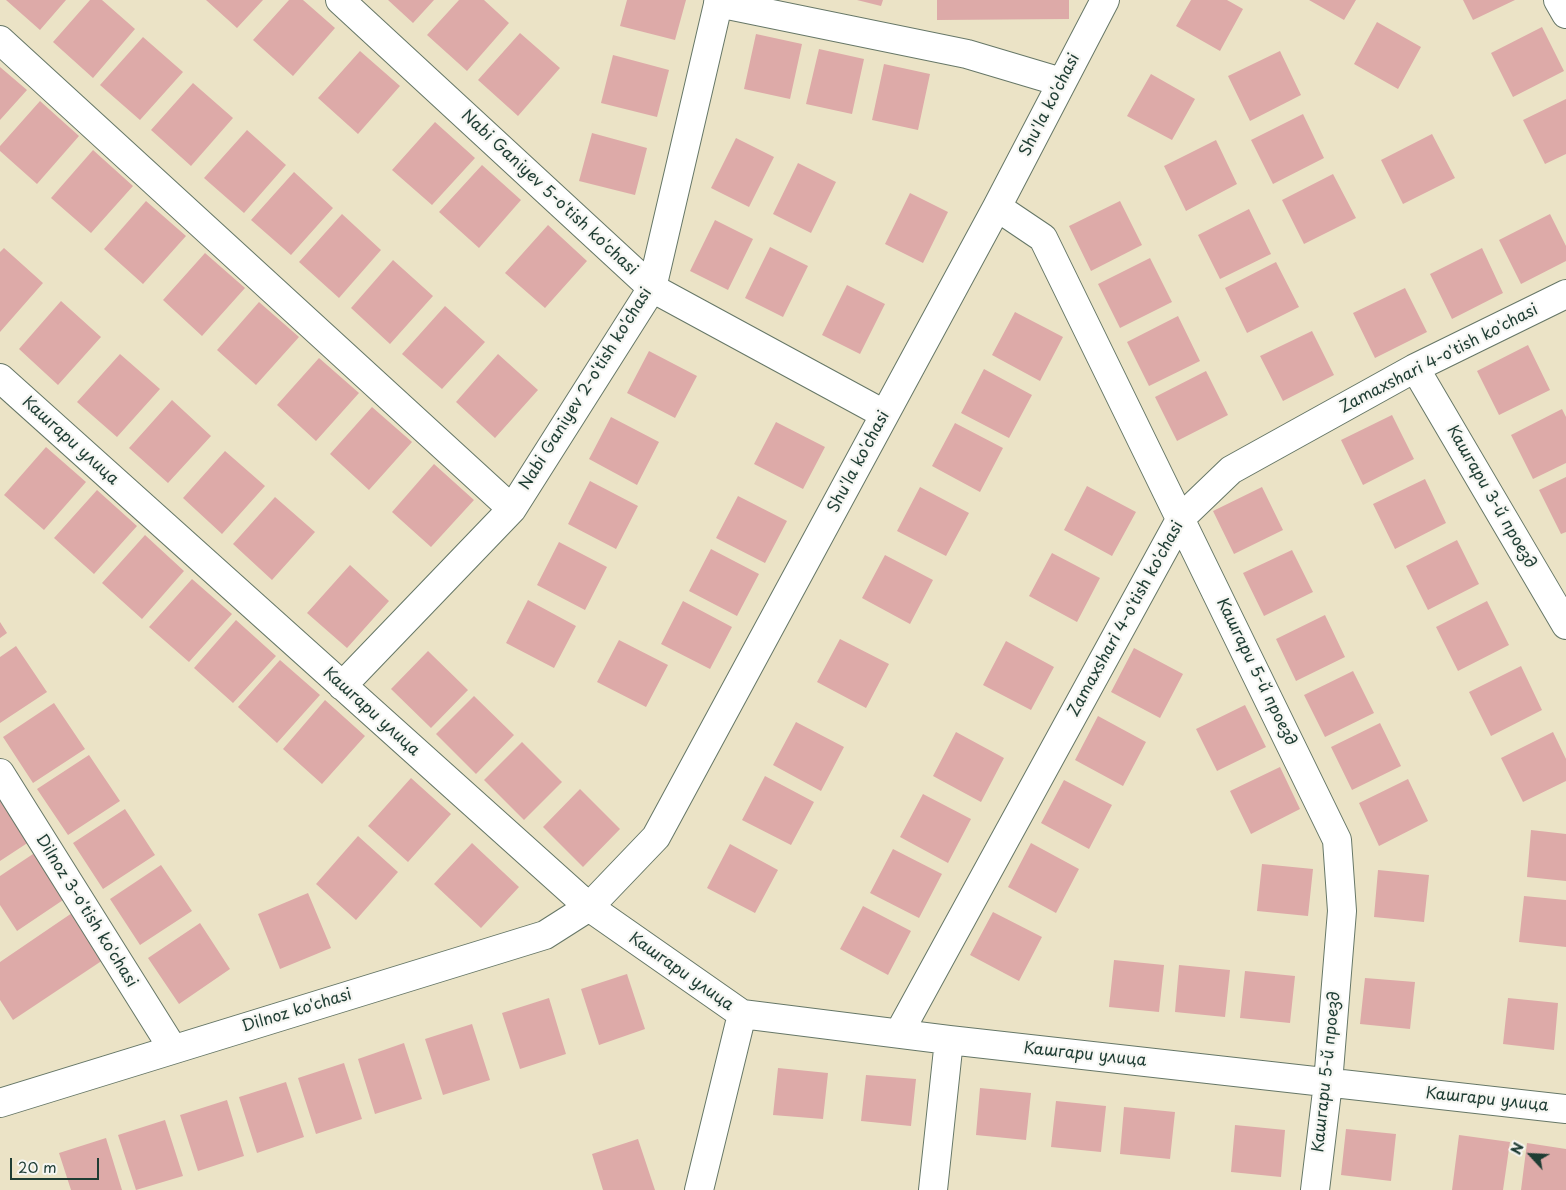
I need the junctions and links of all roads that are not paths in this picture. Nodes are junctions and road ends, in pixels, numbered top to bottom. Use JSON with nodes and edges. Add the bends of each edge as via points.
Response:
{"nodes":[{"id":1,"x":340,"y":0,"type":"edge"},
{"id":2,"x":1105,"y":0,"type":"edge"},
{"id":3,"x":1558,"y":0,"type":"edge"},
{"id":4,"x":719,"y":2,"type":"edge"},
{"id":5,"x":1566,"y":14,"type":"edge"},
{"id":6,"x":0,"y":40,"type":"edge"},
{"id":7,"x":1060,"y":82,"type":"junction"},
{"id":8,"x":997,"y":207,"type":"junction"},
{"id":9,"x":652,"y":288,"type":"junction"},
{"id":10,"x":1566,"y":294,"type":"edge"},
{"id":11,"x":1416,"y":368,"type":"junction"},
{"id":12,"x":6,"y":392,"type":"edge"},
{"id":13,"x":884,"y":414,"type":"junction"},
{"id":14,"x":512,"y":508,"type":"junction"},
{"id":15,"x":1181,"y":518,"type":"junction"},
{"id":16,"x":1566,"y":625,"type":"edge"},
{"id":17,"x":342,"y":686,"type":"junction"},
{"id":18,"x":0,"y":773,"type":"edge"},
{"id":19,"x":589,"y":907,"type":"junction"},
{"id":20,"x":742,"y":1014,"type":"junction"},
{"id":21,"x":899,"y":1033,"type":"junction"},
{"id":22,"x":949,"y":1040,"type":"junction"},
{"id":23,"x":172,"y":1049,"type":"junction"},
{"id":24,"x":1328,"y":1083,"type":"junction"},
{"id":25,"x":0,"y":1103,"type":"edge"},
{"id":26,"x":1566,"y":1109,"type":"edge"},
{"id":27,"x":698,"y":1190,"type":"edge"},
{"id":28,"x":933,"y":1190,"type":"edge"},
{"id":29,"x":1315,"y":1190,"type":"edge"}],
"edges":[{"from":1,"to":9,"type":"street","name":"Nabi Ganiyev 5-o'tish ko'chasi"},
{"from":2,"to":7,"type":"street","name":"Shu'la ko'chasi"},
{"from":3,"to":5,"type":"street"},
{"from":4,"to":7,"type":"street","via":[[967,54]]},
{"from":4,"to":9,"type":"street","name":"Nabi Ganiyev 2-o'tish ko'chasi"},
{"from":6,"to":14,"type":"street"},
{"from":7,"to":8,"type":"street","name":"Shu'la ko'chasi"},
{"from":8,"to":13,"type":"street","name":"Shu'la ko'chasi"},
{"from":8,"to":15,"type":"street","name":"Кашгари 5-й проезд","via":[[1043,238]]},
{"from":9,"to":13,"type":"street","name":"Nabi Ganiyev 5-o'tish ko'chasi"},
{"from":9,"to":14,"type":"street","name":"Nabi Ganiyev 2-o'tish ko'chasi"},
{"from":10,"to":11,"type":"street","name":"Zamaxshari 4-o'tish ko'chasi"},
{"from":11,"to":15,"type":"street","name":"Zamaxshari 4-o'tish ko'chasi","via":[[1231,470]]},
{"from":11,"to":16,"type":"street","name":"Кашгари 3-й проезд"},
{"from":12,"to":17,"type":"street","name":"Кашгари улица"},
{"from":13,"to":19,"type":"street","name":"Shu'la ko'chasi","via":[[656,837]]},
{"from":14,"to":17,"type":"street","name":"Nabi Ganiyev 2-o'tish ko'chasi"},
{"from":15,"to":21,"type":"street","name":"Zamaxshari 4-o'tish ko'chasi"},
{"from":15,"to":24,"type":"street","name":"Кашгари 5-й проезд","via":[[1337,840],[1342,911]]},
{"from":17,"to":19,"type":"street","name":"Кашгари улица"},
{"from":18,"to":23,"type":"street","name":"Dilnoz 3-o'tish ko'chasi"},
{"from":19,"to":20,"type":"street","name":"Кашгари улица"},
{"from":19,"to":23,"type":"street","name":"Dilnoz ko'chasi","via":[[545,935]]},
{"from":20,"to":21,"type":"street","name":"Кашгари улица"},
{"from":20,"to":27,"type":"street"},
{"from":21,"to":22,"type":"street","name":"Кашгари улица"},
{"from":22,"to":24,"type":"street","name":"Кашгари улица"},
{"from":22,"to":28,"type":"street"},
{"from":23,"to":25,"type":"street","name":"Dilnoz ko'chasi"},
{"from":24,"to":26,"type":"street","name":"Кашгари улица"},
{"from":24,"to":29,"type":"street","name":"Кашгари 5-й проезд"}]}
